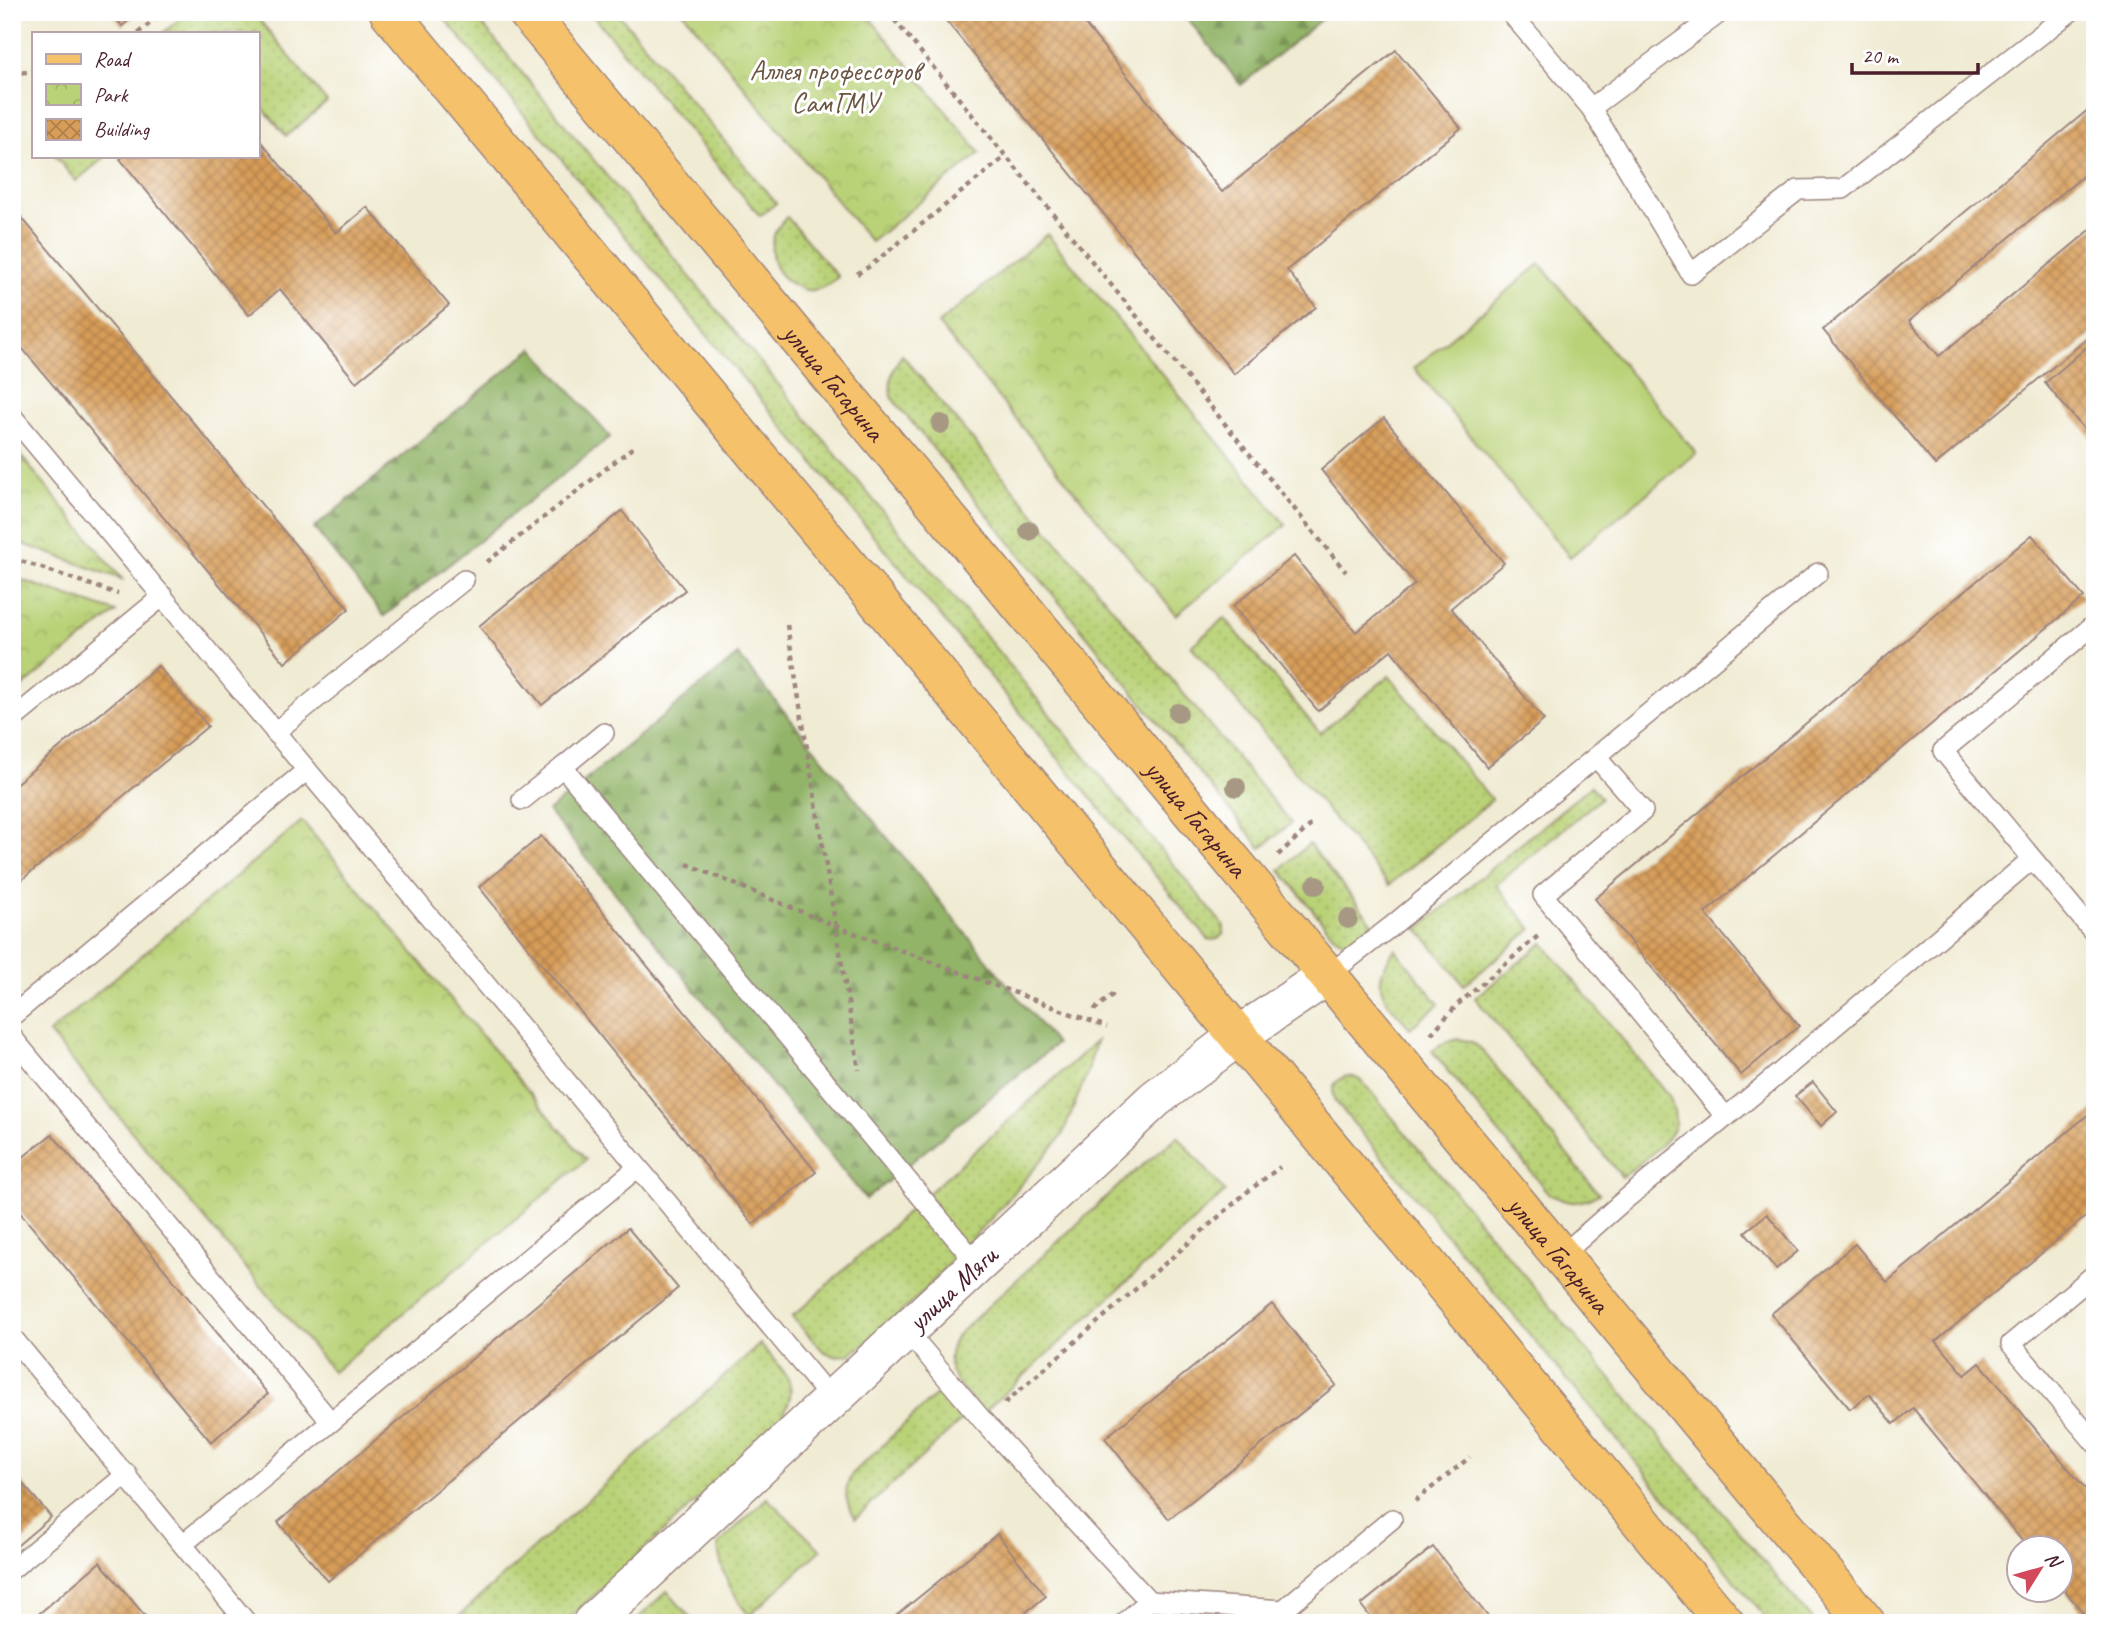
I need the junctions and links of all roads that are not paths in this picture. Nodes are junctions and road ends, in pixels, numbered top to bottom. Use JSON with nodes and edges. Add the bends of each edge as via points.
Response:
{"nodes":[{"id":1,"x":389,"y":12,"type":"edge"},
{"id":2,"x":527,"y":12,"type":"edge"},
{"id":3,"x":1510,"y":12,"type":"edge"},
{"id":4,"x":1721,"y":12,"type":"edge"},
{"id":5,"x":2070,"y":12,"type":"edge"},
{"id":6,"x":1591,"y":108,"type":"junction"},
{"id":7,"x":12,"y":416,"type":"edge"},
{"id":8,"x":1818,"y":573,"type":"dead end"},
{"id":9,"x":464,"y":580,"type":"road end"},
{"id":10,"x":158,"y":601,"type":"junction"},
{"id":11,"x":2095,"y":624,"type":"edge"},
{"id":12,"x":12,"y":720,"type":"edge"},
{"id":13,"x":275,"y":732,"type":"junction"},
{"id":14,"x":604,"y":733,"type":"dead end"},
{"id":15,"x":1596,"y":757,"type":"junction"},
{"id":16,"x":563,"y":767,"type":"junction"},
{"id":17,"x":307,"y":771,"type":"junction"},
{"id":18,"x":522,"y":800,"type":"dead end"},
{"id":19,"x":2032,"y":859,"type":"junction"},
{"id":20,"x":2095,"y":934,"type":"edge"},
{"id":21,"x":1328,"y":975,"type":"junction"},
{"id":22,"x":12,"y":1016,"type":"edge"},
{"id":23,"x":1238,"y":1036,"type":"junction"},
{"id":24,"x":12,"y":1037,"type":"edge"},
{"id":25,"x":1726,"y":1117,"type":"junction"},
{"id":26,"x":637,"y":1168,"type":"junction"},
{"id":27,"x":1561,"y":1256,"type":"junction"},
{"id":28,"x":978,"y":1265,"type":"junction"},
{"id":29,"x":2095,"y":1274,"type":"edge"},
{"id":30,"x":907,"y":1331,"type":"junction"},
{"id":31,"x":12,"y":1337,"type":"edge"},
{"id":32,"x":832,"y":1400,"type":"junction"},
{"id":33,"x":331,"y":1422,"type":"junction"},
{"id":34,"x":2095,"y":1443,"type":"edge"},
{"id":35,"x":127,"y":1474,"type":"junction"},
{"id":36,"x":1392,"y":1519,"type":"road end"},
{"id":37,"x":183,"y":1544,"type":"junction"},
{"id":38,"x":12,"y":1569,"type":"edge"},
{"id":39,"x":1149,"y":1601,"type":"junction"},
{"id":40,"x":1288,"y":1616,"type":"edge"},
{"id":41,"x":247,"y":1623,"type":"edge"},
{"id":42,"x":592,"y":1623,"type":"edge"},
{"id":43,"x":1124,"y":1623,"type":"edge"},
{"id":44,"x":1725,"y":1623,"type":"edge"},
{"id":45,"x":1866,"y":1623,"type":"edge"}],
"edges":[{"from":1,"to":23,"type":"main road"},
{"from":2,"to":21,"type":"main road","name":"улица Гагарина"},
{"from":3,"to":6,"type":"lane"},
{"from":4,"to":6,"type":"lane"},
{"from":5,"to":6,"type":"lane","via":[[1843,189],[1798,190],[1691,274]]},
{"from":7,"to":10,"type":"lane"},
{"from":8,"to":15,"type":"lane"},
{"from":9,"to":13,"type":"lane"},
{"from":10,"to":12,"type":"lane"},
{"from":10,"to":13,"type":"lane"},
{"from":11,"to":19,"type":"lane","via":[[1944,751]]},
{"from":13,"to":17,"type":"lane"},
{"from":14,"to":16,"type":"lane"},
{"from":15,"to":21,"type":"lane"},
{"from":15,"to":25,"type":"lane","via":[[1643,811],[1543,895]]},
{"from":16,"to":18,"type":"lane"},
{"from":16,"to":28,"type":"lane"},
{"from":17,"to":22,"type":"lane"},
{"from":17,"to":26,"type":"lane"},
{"from":19,"to":20,"type":"lane"},
{"from":19,"to":25,"type":"lane"},
{"from":21,"to":23,"type":"street","name":"улица Мяги"},
{"from":21,"to":27,"type":"main road","name":"улица Гагарина"},
{"from":23,"to":28,"type":"street","name":"улица Мяги","via":[[1155,1099]]},
{"from":23,"to":44,"type":"main road"},
{"from":24,"to":33,"type":"lane"},
{"from":25,"to":27,"type":"lane"},
{"from":26,"to":32,"type":"lane"},
{"from":26,"to":33,"type":"lane"},
{"from":27,"to":45,"type":"main road","name":"улица Гагарина"},
{"from":28,"to":30,"type":"street","name":"улица Мяги"},
{"from":29,"to":34,"type":"lane","via":[[2011,1345]]},
{"from":30,"to":32,"type":"street","name":"улица Мяги"},
{"from":30,"to":39,"type":"lane"},
{"from":31,"to":35,"type":"lane"},
{"from":32,"to":42,"type":"street","name":"улица Мяги"},
{"from":33,"to":37,"type":"lane"},
{"from":35,"to":37,"type":"lane"},
{"from":35,"to":38,"type":"lane"},
{"from":36,"to":40,"type":"lane"},
{"from":37,"to":41,"type":"lane"},
{"from":39,"to":40,"type":"lane"},
{"from":39,"to":43,"type":"lane"}]}
